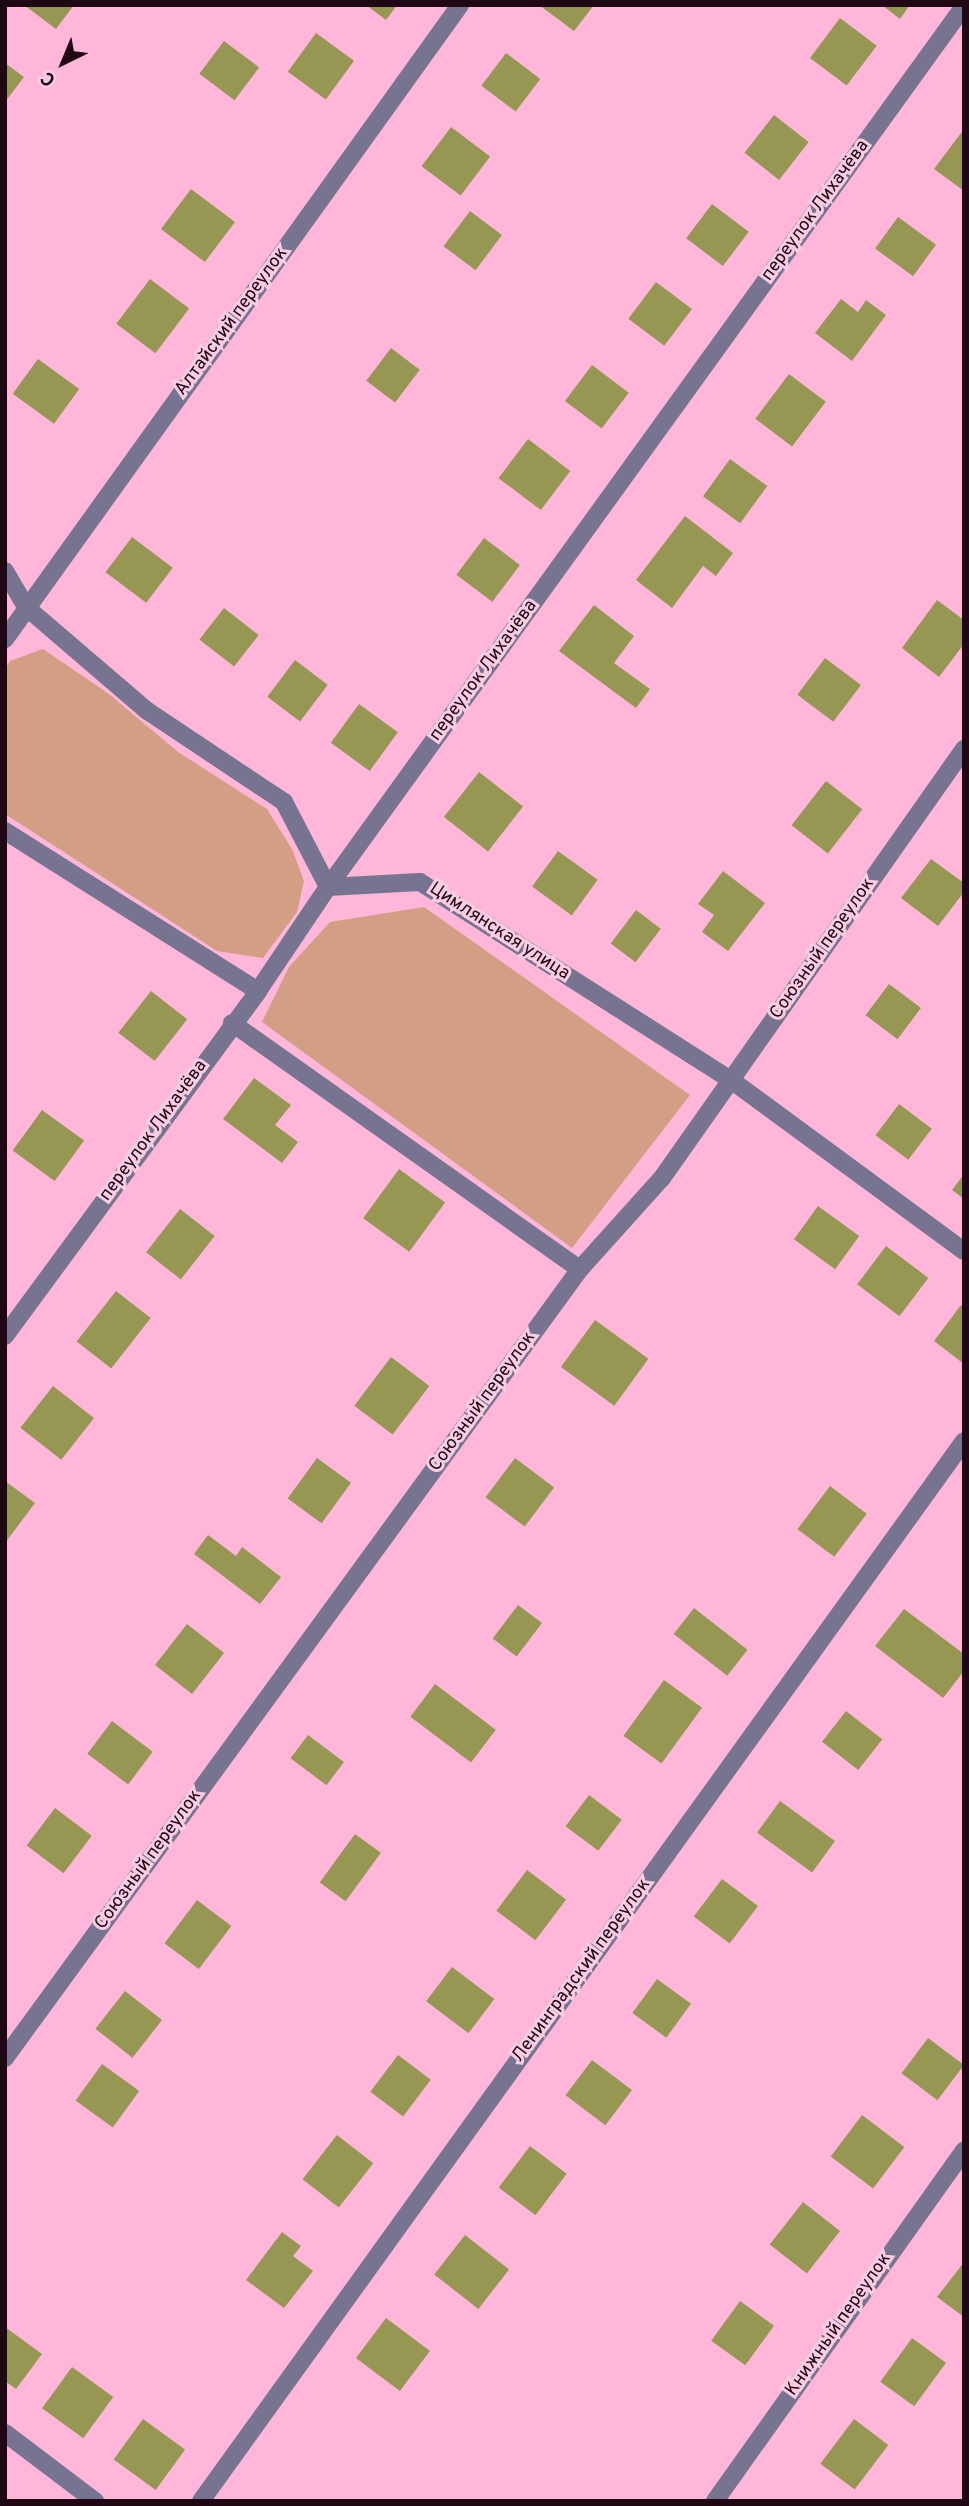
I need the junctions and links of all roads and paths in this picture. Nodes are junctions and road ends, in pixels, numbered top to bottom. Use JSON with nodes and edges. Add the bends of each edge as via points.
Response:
{"nodes":[{"id":1,"x":460,"y":5,"type":"edge"},
{"id":2,"x":964,"y":6,"type":"edge"},
{"id":3,"x":5,"y":571,"type":"edge"},
{"id":4,"x":26,"y":607,"type":"junction"},
{"id":5,"x":5,"y":639,"type":"edge"},
{"id":6,"x":964,"y":749,"type":"edge"},
{"id":7,"x":5,"y":831,"type":"edge"},
{"id":8,"x":328,"y":887,"type":"junction"},
{"id":9,"x":258,"y":991,"type":"junction"},
{"id":10,"x":232,"y":1023,"type":"junction"},
{"id":11,"x":731,"y":1080,"type":"junction"},
{"id":12,"x":964,"y":1251,"type":"edge"},
{"id":13,"x":580,"y":1269,"type":"junction"},
{"id":14,"x":5,"y":1336,"type":"edge"},
{"id":15,"x":964,"y":1441,"type":"edge"},
{"id":16,"x":5,"y":2058,"type":"edge"},
{"id":17,"x":964,"y":2150,"type":"edge"},
{"id":18,"x":5,"y":2432,"type":"edge"},
{"id":19,"x":94,"y":2501,"type":"edge"},
{"id":20,"x":201,"y":2501,"type":"edge"},
{"id":21,"x":715,"y":2501,"type":"edge"}],
"edges":[{"from":1,"to":4,"type":"street","name":"Алтайский переулок"},
{"from":2,"to":8,"type":"street","name":"переулок Лихачёва"},
{"from":3,"to":4,"type":"street"},
{"from":4,"to":5,"type":"street","name":"Алтайский переулок"},
{"from":4,"to":8,"type":"street","via":[[146,710],[285,802]]},
{"from":6,"to":11,"type":"street","name":"Союзный переулок"},
{"from":7,"to":9,"type":"street"},
{"from":8,"to":9,"type":"street","name":"переулок Лихачёва"},
{"from":8,"to":11,"type":"street","name":"Цимлянская улица","via":[[420,882]]},
{"from":9,"to":10,"type":"street","name":"переулок Лихачёва"},
{"from":10,"to":13,"type":"street"},
{"from":10,"to":14,"type":"street","name":"переулок Лихачёва"},
{"from":11,"to":12,"type":"street","name":"Цимлянская улица"},
{"from":11,"to":13,"type":"street","name":"Союзный переулок","via":[[662,1178]]},
{"from":13,"to":16,"type":"street","name":"Союзный переулок"},
{"from":15,"to":20,"type":"street","name":"Ленинградский переулок"},
{"from":17,"to":21,"type":"street","name":"Книжный переулок"},
{"from":18,"to":19,"type":"street"}]}
